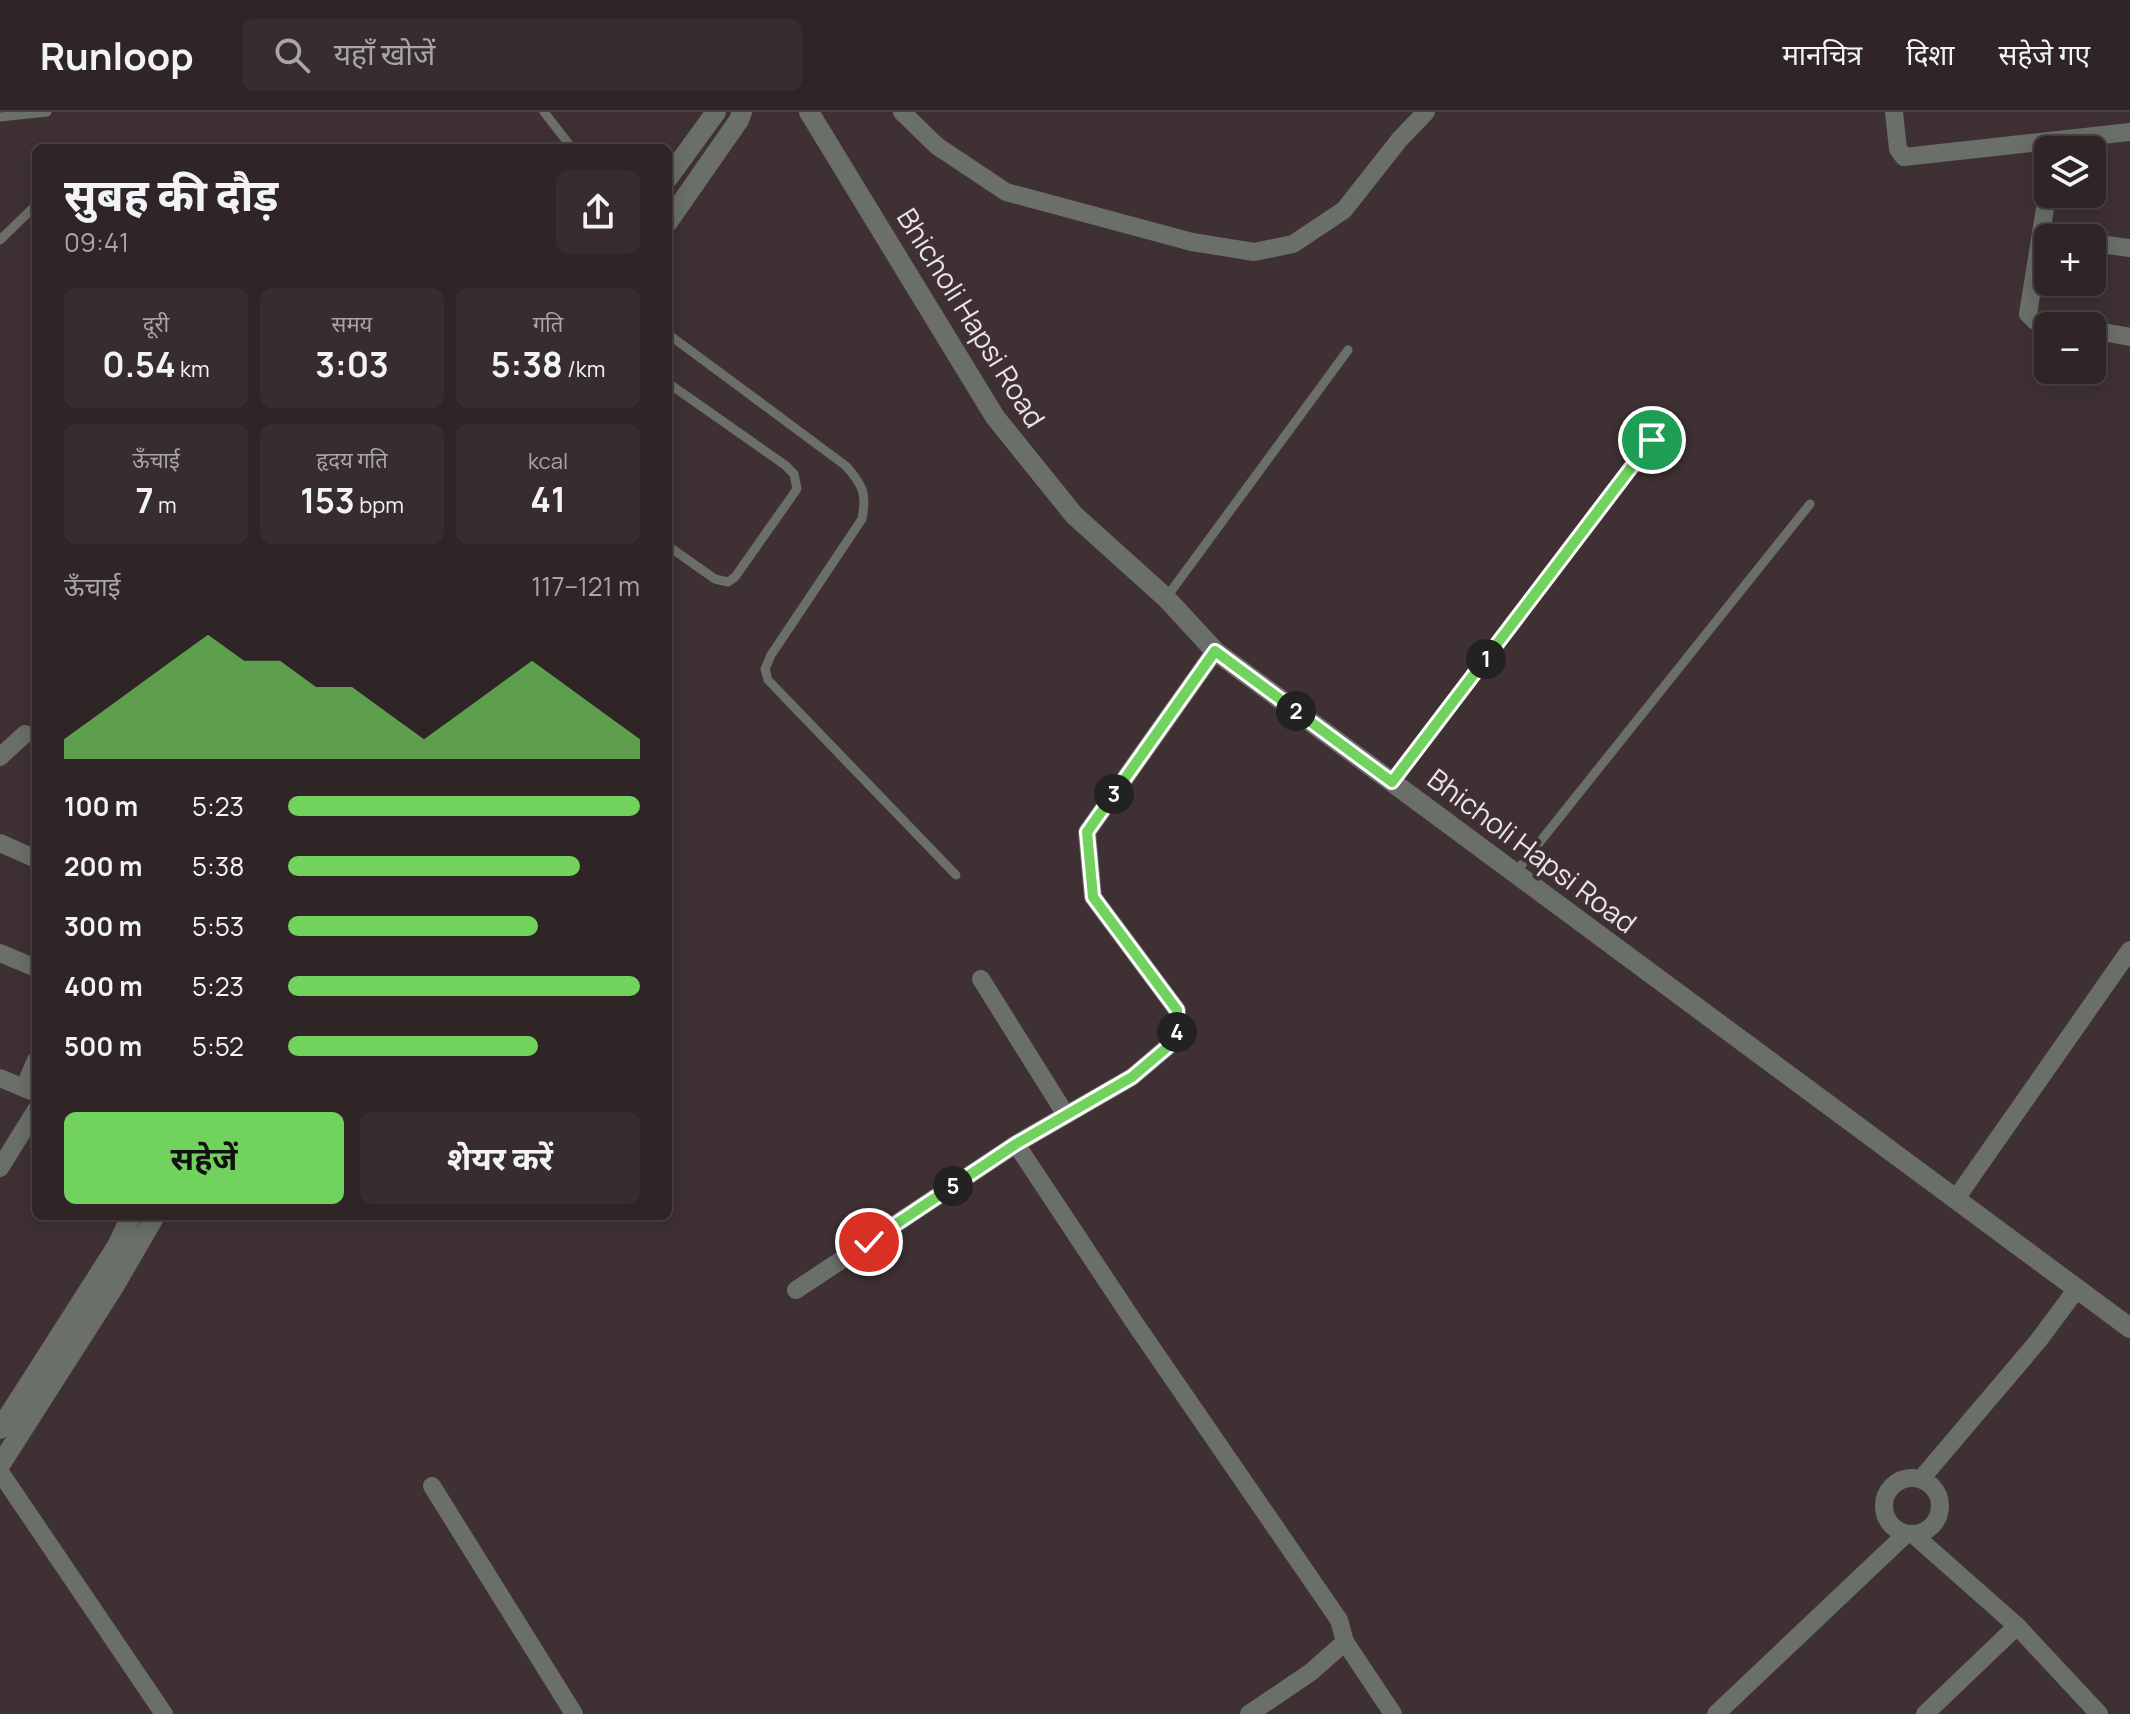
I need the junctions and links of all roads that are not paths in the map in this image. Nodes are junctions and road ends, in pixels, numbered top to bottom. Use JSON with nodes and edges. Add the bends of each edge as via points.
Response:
{"nodes":[{"id":1,"x":47,"y":112,"type":"edge"},
{"id":2,"x":544,"y":112,"type":"edge"},
{"id":3,"x":716,"y":112,"type":"edge"},
{"id":4,"x":742,"y":112,"type":"edge"},
{"id":5,"x":809,"y":112,"type":"edge"},
{"id":6,"x":902,"y":112,"type":"edge"},
{"id":7,"x":1426,"y":112,"type":"edge"},
{"id":8,"x":1894,"y":112,"type":"edge"},
{"id":9,"x":2125,"y":112,"type":"edge"},
{"id":10,"x":0,"y":117,"type":"edge"},
{"id":11,"x":2129,"y":132,"type":"edge"},
{"id":12,"x":2106,"y":136,"type":"edge"},
{"id":13,"x":569,"y":144,"type":"edge"},
{"id":14,"x":2034,"y":147,"type":"edge"},
{"id":15,"x":672,"y":172,"type":"edge"},
{"id":16,"x":32,"y":209,"type":"edge"},
{"id":17,"x":672,"y":216,"type":"edge"},
{"id":18,"x":0,"y":240,"type":"edge"},
{"id":19,"x":2106,"y":245,"type":"edge"},
{"id":20,"x":2130,"y":248,"type":"edge"},
{"id":21,"x":2034,"y":294,"type":"edge"},
{"id":22,"x":2034,"y":320,"type":"edge"},
{"id":23,"x":2106,"y":333,"type":"edge"},
{"id":24,"x":672,"y":337,"type":"edge"},
{"id":25,"x":2130,"y":337,"type":"edge"},
{"id":26,"x":1348,"y":350,"type":"dead end"},
{"id":27,"x":672,"y":386,"type":"edge"},
{"id":28,"x":1652,"y":440,"type":"dead end"},
{"id":29,"x":1810,"y":504,"type":"dead end"},
{"id":30,"x":672,"y":549,"type":"edge"},
{"id":31,"x":1166,"y":598,"type":"junction"},
{"id":32,"x":1215,"y":651,"type":"junction"},
{"id":33,"x":25,"y":734,"type":"dead end"},
{"id":34,"x":0,"y":757,"type":"edge"},
{"id":35,"x":1392,"y":782,"type":"junction"},
{"id":36,"x":0,"y":843,"type":"edge"},
{"id":37,"x":32,"y":857,"type":"edge"},
{"id":38,"x":1515,"y":873,"type":"junction"},
{"id":39,"x":956,"y":875,"type":"dead end"},
{"id":40,"x":2130,"y":950,"type":"edge"},
{"id":41,"x":0,"y":953,"type":"edge"},
{"id":42,"x":32,"y":966,"type":"edge"},
{"id":43,"x":981,"y":979,"type":"dead end"},
{"id":44,"x":0,"y":1078,"type":"edge"},
{"id":45,"x":30,"y":1090,"type":"edge"},
{"id":46,"x":1066,"y":1115,"type":"junction"},
{"id":47,"x":32,"y":1116,"type":"edge"},
{"id":48,"x":1016,"y":1144,"type":"junction"},
{"id":49,"x":0,"y":1168,"type":"edge"},
{"id":50,"x":1955,"y":1200,"type":"junction"},
{"id":51,"x":129,"y":1220,"type":"edge"},
{"id":52,"x":153,"y":1220,"type":"edge"},
{"id":53,"x":796,"y":1290,"type":"dead end"},
{"id":54,"x":2076,"y":1290,"type":"junction"},
{"id":55,"x":2130,"y":1328,"type":"edge"},
{"id":56,"x":0,"y":1429,"type":"edge"},
{"id":57,"x":0,"y":1465,"type":"edge"},
{"id":58,"x":0,"y":1472,"type":"edge"},
{"id":59,"x":1921,"y":1479,"type":"junction"},
{"id":60,"x":432,"y":1486,"type":"dead end"},
{"id":61,"x":1910,"y":1534,"type":"junction"},
{"id":62,"x":2017,"y":1626,"type":"junction"},
{"id":63,"x":1345,"y":1642,"type":"junction"},
{"id":64,"x":164,"y":1714,"type":"edge"},
{"id":65,"x":574,"y":1714,"type":"edge"},
{"id":66,"x":1249,"y":1714,"type":"edge"},
{"id":67,"x":1393,"y":1714,"type":"edge"},
{"id":68,"x":1716,"y":1714,"type":"edge"},
{"id":69,"x":1925,"y":1714,"type":"edge"},
{"id":70,"x":2099,"y":1714,"type":"edge"}],
"edges":[{"from":1,"to":10,"type":"lane"},
{"from":2,"to":13,"type":"lane"},
{"from":3,"to":15,"type":"street"},
{"from":4,"to":17,"type":"street"},
{"from":5,"to":31,"type":"street","name":"Bhicholi Hapsi Road","via":[[995,417],[1074,515]]},
{"from":6,"to":7,"type":"street","via":[[937,146],[1006,192],[1192,242],[1254,252],[1293,244],[1344,210]]},
{"from":8,"to":14,"type":"street","via":[[1898,149],[1904,157]]},
{"from":9,"to":11,"type":"street"},
{"from":11,"to":12,"type":"street"},
{"from":16,"to":18,"type":"lane"},
{"from":19,"to":20,"type":"street"},
{"from":21,"to":22,"type":"street","via":[[2028,314]]},
{"from":23,"to":25,"type":"street"},
{"from":24,"to":39,"type":"lane","via":[[858,480],[865,499],[862,519],[765,669],[768,680]]},
{"from":26,"to":31,"type":"lane"},
{"from":27,"to":30,"type":"lane","via":[[785,465],[798,482],[728,582],[715,579]]},
{"from":28,"to":35,"type":"lane"},
{"from":29,"to":38,"type":"lane"},
{"from":31,"to":32,"type":"street","name":"Bhicholi Hapsi Road"},
{"from":32,"to":35,"type":"street","name":"Bhicholi Hapsi Road"},
{"from":32,"to":46,"type":"street","via":[[1087,832],[1093,897],[1177,1010],[1178,1038],[1132,1077]]},
{"from":33,"to":34,"type":"street"},
{"from":35,"to":38,"type":"street","name":"Bhicholi Hapsi Road"},
{"from":36,"to":37,"type":"street"},
{"from":38,"to":50,"type":"street","name":"Bhicholi Hapsi Road"},
{"from":40,"to":50,"type":"street"},
{"from":41,"to":42,"type":"street"},
{"from":43,"to":46,"type":"street"},
{"from":44,"to":45,"type":"street"},
{"from":46,"to":48,"type":"street"},
{"from":47,"to":49,"type":"street"},
{"from":48,"to":53,"type":"street"},
{"from":48,"to":63,"type":"street","via":[[1339,1620]]},
{"from":50,"to":54,"type":"street","name":"Bhicholi Hapsi Road"},
{"from":51,"to":56,"type":"street"},
{"from":52,"to":57,"type":"street"},
{"from":54,"to":55,"type":"street","name":"Bhicholi Hapsi Road"},
{"from":54,"to":59,"type":"street"},
{"from":58,"to":64,"type":"street"},
{"from":59,"to":61,"type":"street","via":[[1939,1497],[1940,1514],[1930,1528]]},
{"from":59,"to":61,"type":"street","via":[[1903,1480],[1885,1499],[1886,1516]]},
{"from":60,"to":65,"type":"street"},
{"from":61,"to":62,"type":"street"},
{"from":61,"to":68,"type":"street"},
{"from":62,"to":69,"type":"street"},
{"from":62,"to":70,"type":"street"},
{"from":63,"to":66,"type":"street"},
{"from":63,"to":67,"type":"street"}]}
